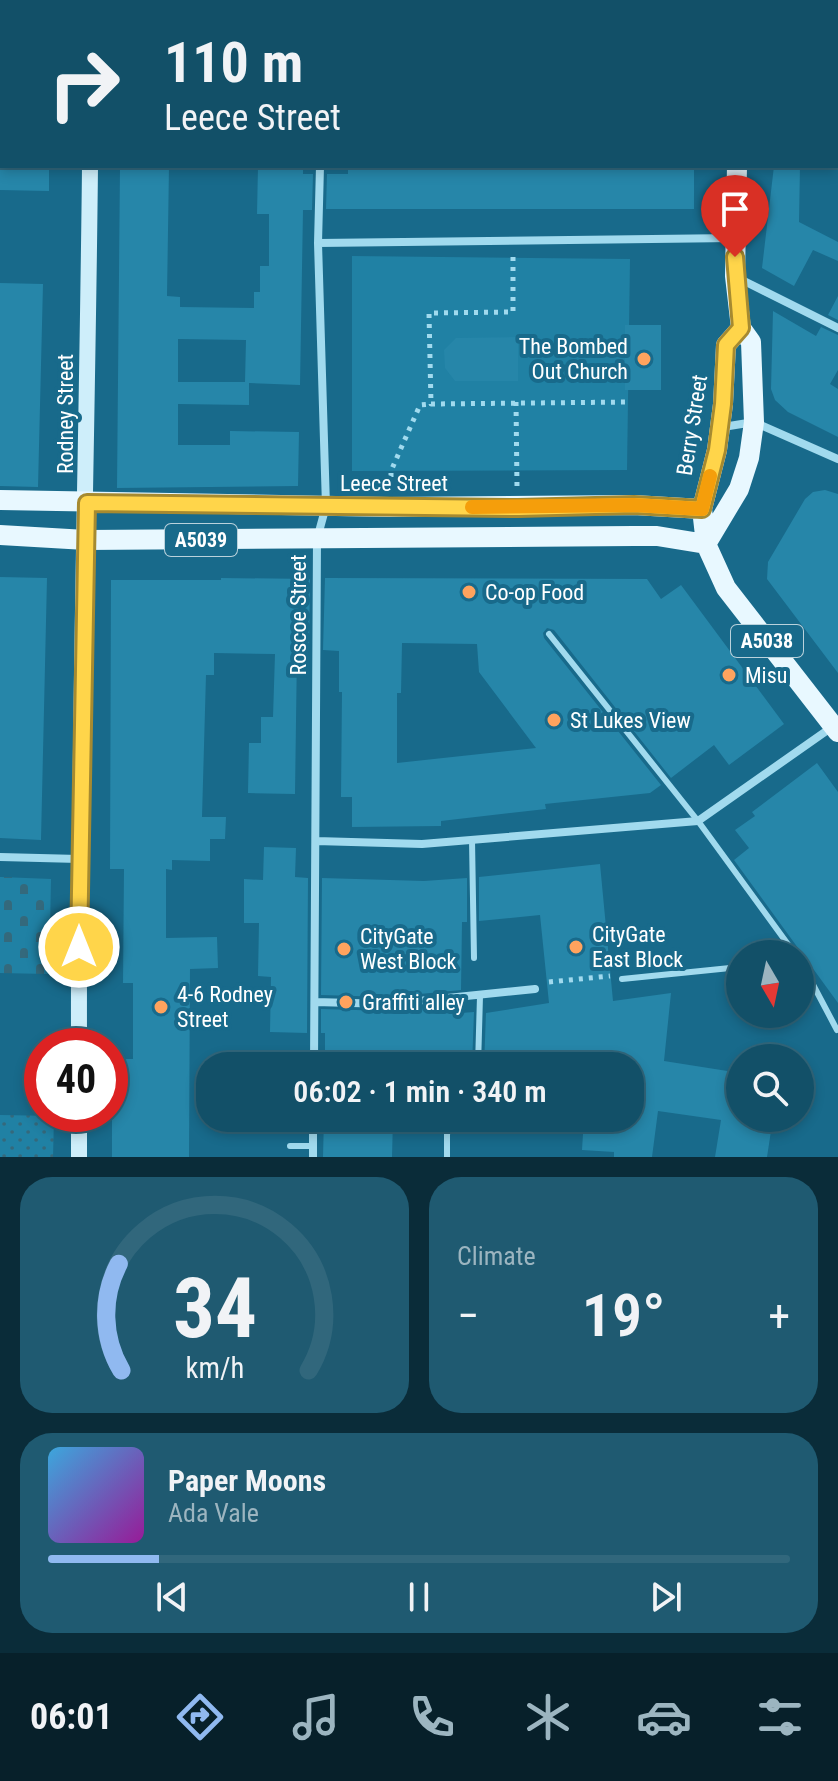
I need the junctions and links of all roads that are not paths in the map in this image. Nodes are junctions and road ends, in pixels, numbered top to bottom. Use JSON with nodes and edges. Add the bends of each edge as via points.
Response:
{"nodes":[{"id":1,"x":90,"y":168,"type":"edge"},
{"id":2,"x":320,"y":168,"type":"edge"},
{"id":3,"x":737,"y":168,"type":"edge"},
{"id":4,"x":735,"y":238,"type":"junction"},
{"id":5,"x":318,"y":243,"type":"junction"},
{"id":6,"x":735,"y":276,"type":"junction"},
{"id":7,"x":741,"y":328,"type":"junction"},
{"id":8,"x":838,"y":328,"type":"edge"},
{"id":9,"x":754,"y":422,"type":"junction"},
{"id":10,"x":720,"y":428,"type":"junction"},
{"id":11,"x":838,"y":459,"type":"edge"},
{"id":12,"x":0,"y":500,"type":"edge"},
{"id":13,"x":87,"y":503,"type":"junction"},
{"id":14,"x":326,"y":506,"type":"junction"},
{"id":15,"x":702,"y":509,"type":"junction"},
{"id":16,"x":0,"y":535,"type":"edge"},
{"id":17,"x":317,"y":539,"type":"junction"},
{"id":18,"x":86,"y":540,"type":"junction"},
{"id":19,"x":706,"y":544,"type":"junction"},
{"id":20,"x":549,"y":634,"type":"dead end"},
{"id":21,"x":836,"y":729,"type":"edge"},
{"id":22,"x":698,"y":821,"type":"junction"},
{"id":23,"x":472,"y":840,"type":"junction"},
{"id":24,"x":316,"y":841,"type":"junction"},
{"id":25,"x":0,"y":857,"type":"edge"},
{"id":26,"x":79,"y":859,"type":"junction"},
{"id":27,"x":785,"y":940,"type":"edge"},
{"id":28,"x":474,"y":958,"type":"dead end"},
{"id":29,"x":726,"y":968,"type":"edge"},
{"id":30,"x":622,"y":979,"type":"road end"},
{"id":31,"x":814,"y":987,"type":"edge"},
{"id":32,"x":535,"y":989,"type":"road end"},
{"id":33,"x":480,"y":996,"type":"junction"},
{"id":34,"x":315,"y":1002,"type":"junction"},
{"id":35,"x":79,"y":1028,"type":"edge"},
{"id":36,"x":837,"y":1030,"type":"edge"},
{"id":37,"x":314,"y":1052,"type":"edge"},
{"id":38,"x":478,"y":1052,"type":"edge"},
{"id":39,"x":79,"y":1132,"type":"edge"},
{"id":40,"x":313,"y":1132,"type":"edge"},
{"id":41,"x":448,"y":1132,"type":"edge"},
{"id":42,"x":290,"y":1146,"type":"dead end"},
{"id":43,"x":313,"y":1146,"type":"junction"},
{"id":44,"x":79,"y":1157,"type":"edge"},
{"id":45,"x":313,"y":1157,"type":"edge"},
{"id":46,"x":447,"y":1157,"type":"edge"}],
"edges":[{"from":1,"to":13,"type":"street","name":"Rodney Street"},
{"from":2,"to":5,"type":"street","name":"Roscoe Street"},
{"from":3,"to":4,"type":"main road"},
{"from":4,"to":5,"type":"street"},
{"from":4,"to":6,"type":"main road"},
{"from":5,"to":14,"type":"street","name":"Roscoe Street"},
{"from":6,"to":7,"type":"main road"},
{"from":6,"to":8,"type":"street"},
{"from":7,"to":9,"type":"main road","via":[[751,342]]},
{"from":7,"to":10,"type":"main road","name":"Berry Street","via":[[726,345]]},
{"from":9,"to":10,"type":"street"},
{"from":9,"to":11,"type":"street"},
{"from":9,"to":19,"type":"main road","via":[[739,489]]},
{"from":10,"to":15,"type":"main road","name":"Berry Street"},
{"from":12,"to":13,"type":"main road","number":"A5039"},
{"from":13,"to":14,"type":"main road","name":"Leece Street","number":"A5039"},
{"from":13,"to":18,"type":"street","name":"Rodney Street"},
{"from":14,"to":15,"type":"main road","name":"Leece Street","number":"A5039"},
{"from":14,"to":17,"type":"street","name":"Roscoe Street"},
{"from":15,"to":19,"type":"main road","name":"Berry Street"},
{"from":16,"to":18,"type":"main road","number":"A5039"},
{"from":17,"to":18,"type":"main road","number":"A5039"},
{"from":17,"to":19,"type":"main road","number":"A5039","via":[[657,536]]},
{"from":17,"to":24,"type":"street","name":"Roscoe Street"},
{"from":18,"to":26,"type":"street","name":"Rodney Street"},
{"from":19,"to":21,"type":"main road","number":"A5038","via":[[726,588]]},
{"from":20,"to":22,"type":"lane"},
{"from":21,"to":22,"type":"street"},
{"from":22,"to":23,"type":"street"},
{"from":22,"to":27,"type":"lane"},
{"from":23,"to":24,"type":"street"},
{"from":23,"to":28,"type":"lane"},
{"from":24,"to":34,"type":"street","name":"Roscoe Street"},
{"from":25,"to":26,"type":"street"},
{"from":26,"to":35,"type":"street","name":"Rodney Street"},
{"from":29,"to":30,"type":"lane"},
{"from":31,"to":36,"type":"lane"},
{"from":32,"to":33,"type":"street"},
{"from":33,"to":34,"type":"street","via":[[389,1004]]},
{"from":33,"to":38,"type":"lane"},
{"from":34,"to":37,"type":"street","name":"Roscoe Street"},
{"from":39,"to":44,"type":"street"},
{"from":40,"to":43,"type":"street"},
{"from":41,"to":46,"type":"lane"},
{"from":42,"to":43,"type":"lane"},
{"from":43,"to":45,"type":"street"}]}
